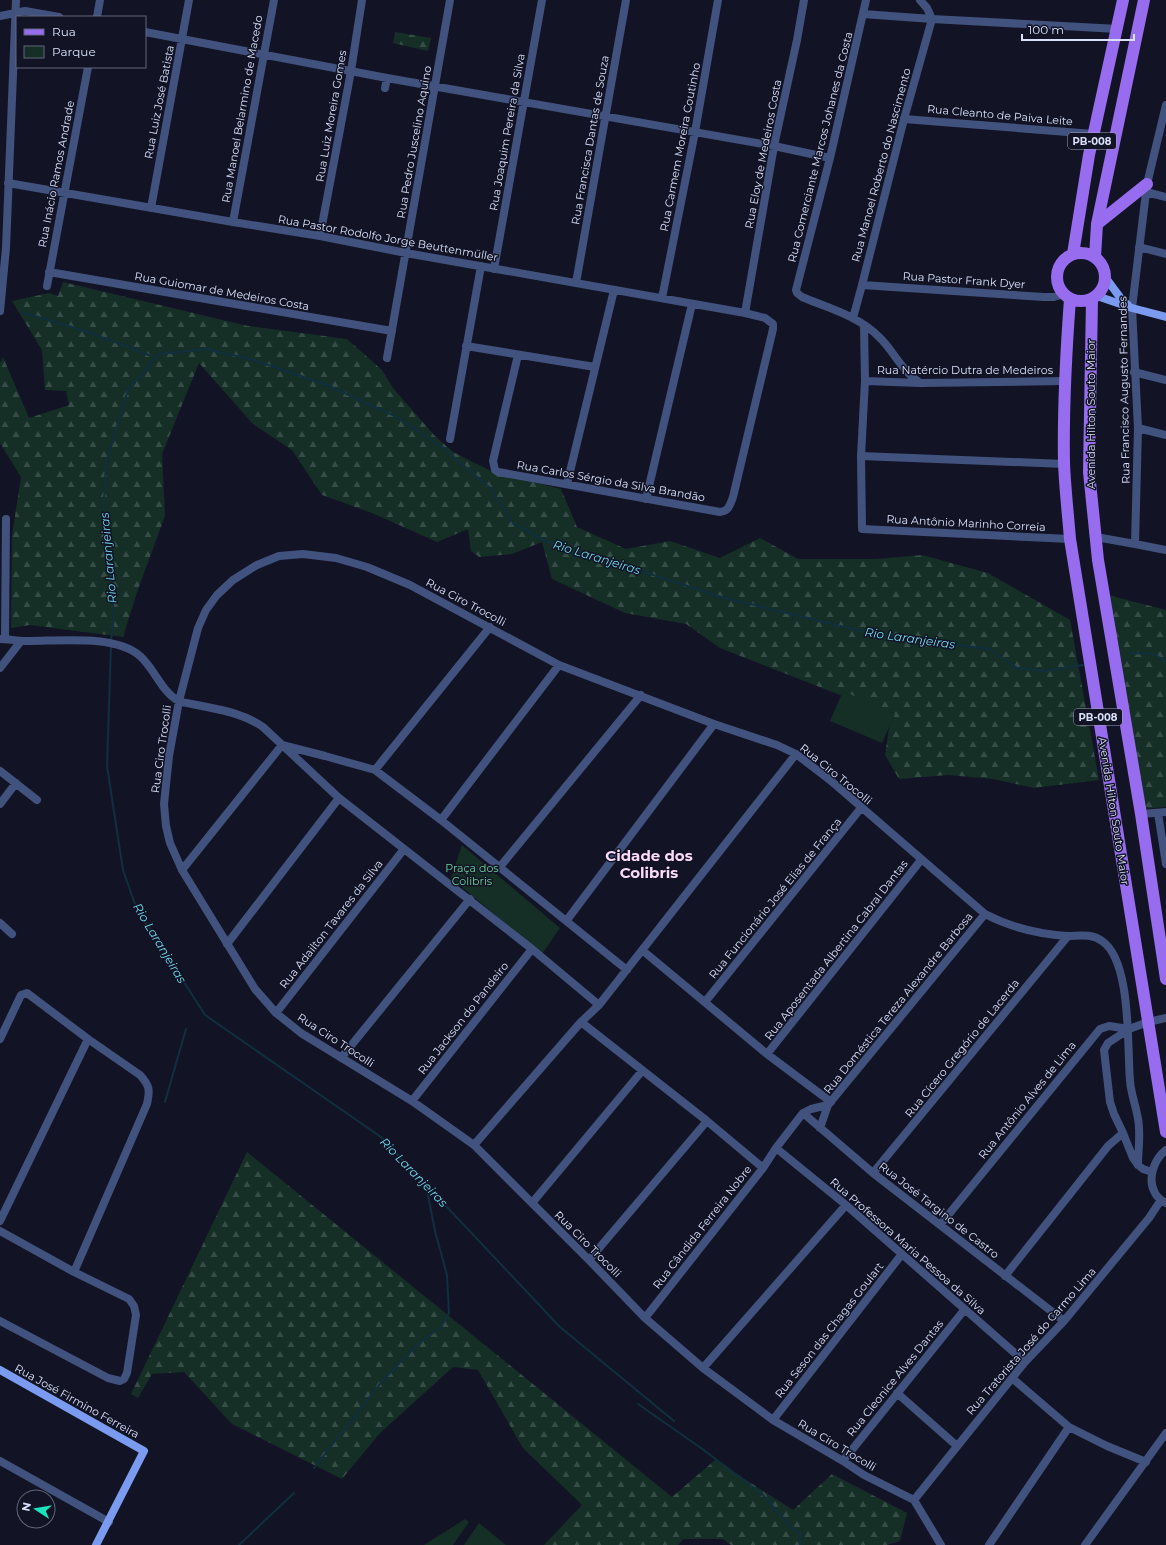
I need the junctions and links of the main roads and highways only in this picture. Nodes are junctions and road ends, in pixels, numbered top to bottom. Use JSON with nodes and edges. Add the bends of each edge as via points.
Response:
{"nodes":[{"id":1,"x":1123,"y":0,"type":"edge"},
{"id":2,"x":1144,"y":0,"type":"edge"},
{"id":3,"x":1146,"y":188,"type":"road end"},
{"id":4,"x":1097,"y":224,"type":"junction"},
{"id":5,"x":1073,"y":254,"type":"junction"},
{"id":6,"x":1095,"y":257,"type":"junction"},
{"id":7,"x":1105,"y":277,"type":"junction"},
{"id":8,"x":1067,"y":296,"type":"junction"},
{"id":9,"x":1094,"y":297,"type":"junction"},
{"id":10,"x":1132,"y":308,"type":"junction"},
{"id":11,"x":1166,"y":317,"type":"edge"},
{"id":12,"x":1166,"y":979,"type":"edge"},
{"id":13,"x":1166,"y":1132,"type":"edge"},
{"id":14,"x":0,"y":1370,"type":"edge"},
{"id":15,"x":96,"y":1545,"type":"edge"}],
"edges":[{"from":1,"to":5,"type":"main road","number":"PB-008","via":[[1093,134]]},
{"from":2,"to":4,"type":"main road","number":"PB-008"},
{"from":3,"to":4,"type":"main road"},
{"from":4,"to":6,"type":"main road","number":"PB-008"},
{"from":5,"to":6,"type":"main road","via":[[1084,253]]},
{"from":5,"to":8,"type":"main road","via":[[1062,262],[1059,268],[1058,282]]},
{"from":6,"to":7,"type":"main road","via":[[1103,266]]},
{"from":7,"to":9,"type":"main road","via":[[1102,290]]},
{"from":7,"to":10,"type":"main road","via":[[1122,300]]},
{"from":8,"to":9,"type":"main road","via":[[1081,302]]},
{"from":8,"to":13,"type":"main road","name":"Avenida Hilton Souto Maior","number":"PB-008","via":[[1064,464],[1070,539]]},
{"from":9,"to":10,"type":"main road"},
{"from":9,"to":12,"type":"main road","name":"Avenida Hilton Souto Maior","number":"PB-008","via":[[1089,472],[1101,575]]},
{"from":10,"to":11,"type":"main road"},
{"from":14,"to":15,"type":"main road","name":"Rua José Firmino Ferreira","via":[[144,1451]]}]}
